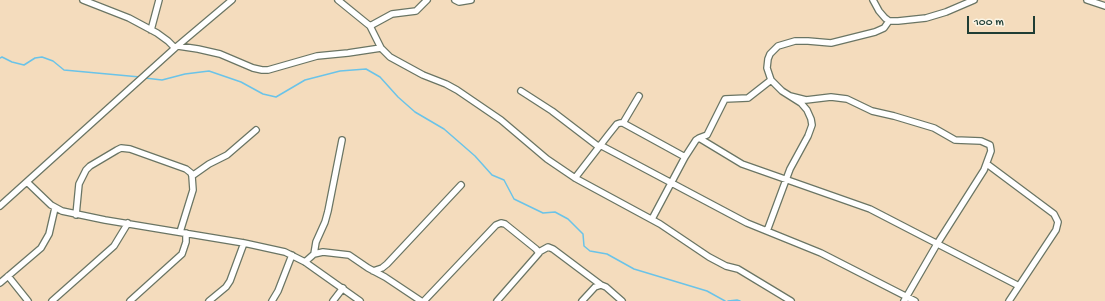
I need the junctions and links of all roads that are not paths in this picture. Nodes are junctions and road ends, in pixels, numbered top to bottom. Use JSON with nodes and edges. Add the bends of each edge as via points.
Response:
{"nodes":[{"id":1,"x":83,"y":0,"type":"edge"},
{"id":2,"x":159,"y":0,"type":"edge"},
{"id":3,"x":232,"y":0,"type":"edge"},
{"id":4,"x":338,"y":0,"type":"edge"},
{"id":5,"x":427,"y":0,"type":"edge"},
{"id":6,"x":454,"y":0,"type":"edge"},
{"id":7,"x":471,"y":0,"type":"edge"},
{"id":8,"x":873,"y":0,"type":"edge"},
{"id":9,"x":974,"y":0,"type":"edge"},
{"id":10,"x":1087,"y":0,"type":"edge"},
{"id":11,"x":94,"y":2,"type":"edge"},
{"id":12,"x":1105,"y":6,"type":"edge"},
{"id":13,"x":889,"y":21,"type":"junction"},
{"id":14,"x":370,"y":26,"type":"junction"},
{"id":15,"x":151,"y":30,"type":"junction"},
{"id":16,"x":176,"y":47,"type":"junction"},
{"id":17,"x":381,"y":48,"type":"junction"},
{"id":18,"x":771,"y":80,"type":"junction"},
{"id":19,"x":521,"y":91,"type":"dead end"},
{"id":20,"x":639,"y":96,"type":"dead end"},
{"id":21,"x":790,"y":96,"type":"junction"},
{"id":22,"x":623,"y":123,"type":"junction"},
{"id":23,"x":256,"y":130,"type":"dead end"},
{"id":24,"x":699,"y":138,"type":"junction"},
{"id":25,"x":342,"y":140,"type":"dead end"},
{"id":26,"x":600,"y":146,"type":"junction"},
{"id":27,"x":685,"y":157,"type":"junction"},
{"id":28,"x":987,"y":164,"type":"junction"},
{"id":29,"x":192,"y":176,"type":"junction"},
{"id":30,"x":575,"y":178,"type":"junction"},
{"id":31,"x":786,"y":180,"type":"junction"},
{"id":32,"x":27,"y":182,"type":"junction"},
{"id":33,"x":671,"y":183,"type":"junction"},
{"id":34,"x":461,"y":185,"type":"dead end"},
{"id":35,"x":0,"y":206,"type":"edge"},
{"id":36,"x":56,"y":208,"type":"junction"},
{"id":37,"x":76,"y":215,"type":"junction"},
{"id":38,"x":652,"y":219,"type":"junction"},
{"id":39,"x":128,"y":223,"type":"junction"},
{"id":40,"x":767,"y":231,"type":"junction"},
{"id":41,"x":183,"y":233,"type":"junction"},
{"id":42,"x":244,"y":243,"type":"junction"},
{"id":43,"x":937,"y":244,"type":"junction"},
{"id":44,"x":539,"y":252,"type":"junction"},
{"id":45,"x":314,"y":254,"type":"junction"},
{"id":46,"x":292,"y":255,"type":"junction"},
{"id":47,"x":305,"y":262,"type":"junction"},
{"id":48,"x":373,"y":271,"type":"junction"},
{"id":49,"x":8,"y":276,"type":"junction"},
{"id":50,"x":0,"y":282,"type":"edge"},
{"id":51,"x":601,"y":285,"type":"junction"},
{"id":52,"x":1020,"y":286,"type":"junction"},
{"id":53,"x":343,"y":288,"type":"junction"},
{"id":54,"x":906,"y":299,"type":"edge"},
{"id":55,"x":28,"y":301,"type":"edge"},
{"id":56,"x":52,"y":301,"type":"edge"},
{"id":57,"x":130,"y":301,"type":"edge"},
{"id":58,"x":209,"y":301,"type":"edge"},
{"id":59,"x":272,"y":301,"type":"edge"},
{"id":60,"x":333,"y":301,"type":"edge"},
{"id":61,"x":360,"y":301,"type":"edge"},
{"id":62,"x":421,"y":301,"type":"edge"},
{"id":63,"x":424,"y":301,"type":"edge"},
{"id":64,"x":497,"y":301,"type":"edge"},
{"id":65,"x":582,"y":301,"type":"edge"},
{"id":66,"x":622,"y":301,"type":"edge"},
{"id":67,"x":791,"y":301,"type":"edge"},
{"id":68,"x":915,"y":301,"type":"edge"},
{"id":69,"x":1009,"y":301,"type":"edge"}],
"edges":[{"from":1,"to":11,"type":"street"},
{"from":2,"to":15,"type":"street"},
{"from":3,"to":16,"type":"street"},
{"from":4,"to":14,"type":"street"},
{"from":5,"to":14,"type":"street","via":[[416,11],[392,14]]},
{"from":6,"to":7,"type":"street"},
{"from":8,"to":13,"type":"street"},
{"from":9,"to":13,"type":"street","via":[[926,18]]},
{"from":10,"to":12,"type":"street"},
{"from":11,"to":15,"type":"street"},
{"from":13,"to":18,"type":"street","via":[[881,30],[831,43],[808,40],[778,46],[768,60],[767,68]]},
{"from":14,"to":17,"type":"street"},
{"from":15,"to":16,"type":"street"},
{"from":16,"to":17,"type":"street","via":[[220,54],[262,70],[317,56]]},
{"from":16,"to":32,"type":"street"},
{"from":17,"to":30,"type":"street","via":[[390,57],[412,70],[457,90],[501,120],[547,159]]},
{"from":18,"to":21,"type":"street"},
{"from":18,"to":24,"type":"street","via":[[748,98],[725,100],[707,136]]},
{"from":19,"to":26,"type":"street"},
{"from":20,"to":22,"type":"street"},
{"from":21,"to":28,"type":"street","via":[[806,100],[841,98],[872,111],[934,128],[956,140],[985,141],[991,147]]},
{"from":21,"to":31,"type":"street","via":[[807,110],[812,125]]},
{"from":22,"to":26,"type":"street","via":[[617,124]]},
{"from":22,"to":27,"type":"street"},
{"from":23,"to":29,"type":"street","via":[[227,155]]},
{"from":24,"to":27,"type":"street"},
{"from":24,"to":31,"type":"street","via":[[738,162]]},
{"from":25,"to":45,"type":"street","via":[[328,210]]},
{"from":26,"to":30,"type":"street"},
{"from":26,"to":33,"type":"street"},
{"from":27,"to":33,"type":"street"},
{"from":28,"to":43,"type":"street"},
{"from":28,"to":52,"type":"street","via":[[1054,214],[1058,222],[1056,230]]},
{"from":29,"to":37,"type":"street","via":[[186,169],[121,148],[86,170],[79,184]]},
{"from":29,"to":41,"type":"street","via":[[193,190]]},
{"from":30,"to":38,"type":"street"},
{"from":31,"to":40,"type":"street"},
{"from":31,"to":43,"type":"street","via":[[870,209]]},
{"from":32,"to":35,"type":"street"},
{"from":32,"to":36,"type":"street"},
{"from":33,"to":38,"type":"street"},
{"from":33,"to":40,"type":"street"},
{"from":34,"to":48,"type":"street","via":[[387,264]]},
{"from":36,"to":37,"type":"street"},
{"from":36,"to":49,"type":"street","via":[[49,234],[41,248]]},
{"from":37,"to":39,"type":"street"},
{"from":38,"to":67,"type":"street","via":[[709,257],[738,269]]},
{"from":39,"to":41,"type":"street"},
{"from":39,"to":56,"type":"street","via":[[114,246]]},
{"from":40,"to":54,"type":"street","via":[[821,253]]},
{"from":41,"to":42,"type":"street"},
{"from":41,"to":57,"type":"street","via":[[186,242],[182,254]]},
{"from":42,"to":46,"type":"street","via":[[278,249]]},
{"from":42,"to":58,"type":"street","via":[[230,281]]},
{"from":43,"to":52,"type":"street"},
{"from":43,"to":54,"type":"street"},
{"from":44,"to":51,"type":"street","via":[[548,247],[554,249]]},
{"from":44,"to":63,"type":"street","via":[[505,224],[498,223]]},
{"from":44,"to":64,"type":"street","via":[[536,259]]},
{"from":45,"to":47,"type":"street"},
{"from":45,"to":48,"type":"street","via":[[323,252],[349,255]]},
{"from":46,"to":47,"type":"street"},
{"from":46,"to":59,"type":"street"},
{"from":47,"to":53,"type":"street"},
{"from":48,"to":62,"type":"street"},
{"from":49,"to":50,"type":"street"},
{"from":49,"to":55,"type":"street"},
{"from":51,"to":65,"type":"street"},
{"from":51,"to":66,"type":"street"},
{"from":52,"to":69,"type":"street"},
{"from":53,"to":60,"type":"street"},
{"from":53,"to":61,"type":"street"},
{"from":54,"to":68,"type":"street"}]}
